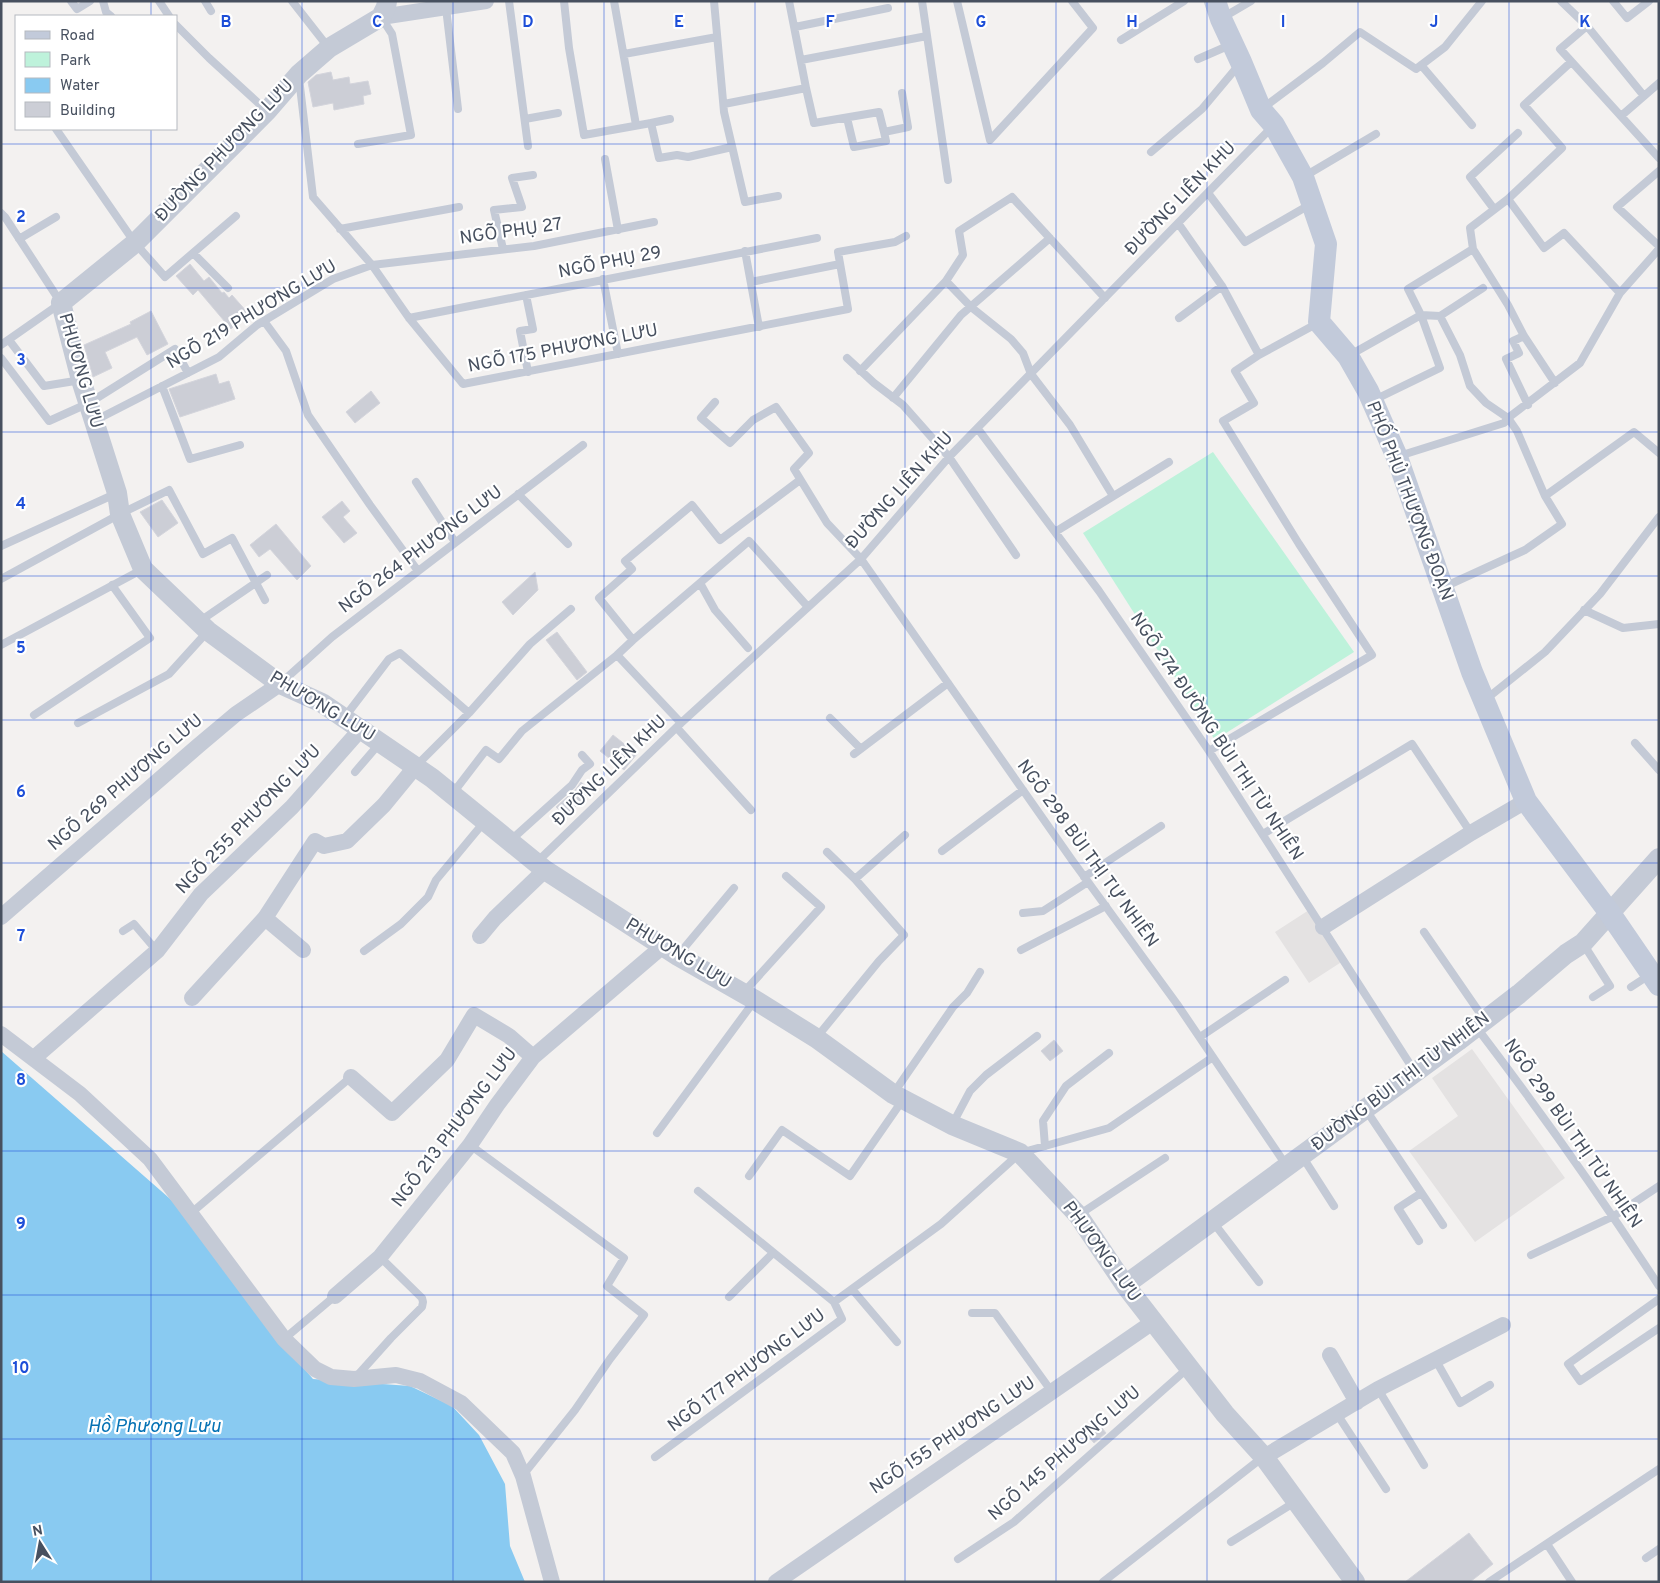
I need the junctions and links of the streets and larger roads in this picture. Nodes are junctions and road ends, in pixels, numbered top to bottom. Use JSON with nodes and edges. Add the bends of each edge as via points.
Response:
{"nodes":[{"id":1,"x":486,"y":1,"type":"edge"},
{"id":2,"x":384,"y":9,"type":"edge"},
{"id":3,"x":1218,"y":10,"type":"edge"},
{"id":4,"x":61,"y":303,"type":"joint"},
{"id":5,"x":280,"y":684,"type":"junction"},
{"id":6,"x":360,"y":730,"type":"junction"},
{"id":7,"x":416,"y":766,"type":"junction"},
{"id":8,"x":1526,"y":802,"type":"junction"},
{"id":9,"x":540,"y":866,"type":"junction"},
{"id":10,"x":1656,"y":866,"type":"edge"},
{"id":11,"x":1609,"y":912,"type":"junction"},
{"id":12,"x":1,"y":917,"type":"edge"},
{"id":13,"x":265,"y":918,"type":"junction"},
{"id":14,"x":1323,"y":927,"type":"road end"},
{"id":15,"x":480,"y":936,"type":"dead end"},
{"id":16,"x":303,"y":950,"type":"dead end"},
{"id":17,"x":670,"y":951,"type":"junction"},
{"id":18,"x":1655,"y":980,"type":"edge"},
{"id":19,"x":192,"y":998,"type":"dead end"},
{"id":20,"x":1,"y":1034,"type":"edge"},
{"id":21,"x":533,"y":1056,"type":"junction"},
{"id":22,"x":34,"y":1058,"type":"junction"},
{"id":23,"x":351,"y":1077,"type":"road end"},
{"id":24,"x":1125,"y":1286,"type":"junction"},
{"id":25,"x":335,"y":1296,"type":"road end"},
{"id":26,"x":1153,"y":1322,"type":"junction"},
{"id":27,"x":1503,"y":1324,"type":"dead end"},
{"id":28,"x":1330,"y":1355,"type":"dead end"},
{"id":29,"x":1357,"y":1402,"type":"junction"},
{"id":30,"x":1264,"y":1456,"type":"junction"},
{"id":31,"x":552,"y":1582,"type":"edge"},
{"id":32,"x":776,"y":1582,"type":"edge"},
{"id":33,"x":1355,"y":1582,"type":"edge"}],
"edges":[{"from":1,"to":2,"type":"street","via":[[446,8]]},
{"from":2,"to":4,"type":"street","name":"ĐƯỜNG PHƯƠNG LƯU","via":[[299,74],[135,243]]},
{"from":3,"to":8,"type":"main road","name":"PHỐ PHỦ THƯỢNG ĐOẠN","via":[[1267,118],[1303,177],[1326,244],[1319,322],[1348,356],[1397,457],[1484,702]]},
{"from":4,"to":5,"type":"street","name":"PHƯƠNG LƯU","via":[[81,380],[117,493],[120,514],[143,569],[203,627]]},
{"from":5,"to":6,"type":"street","name":"PHƯƠNG LƯU","via":[[322,703]]},
{"from":5,"to":12,"type":"street","name":"NGÕ 269 PHƯƠNG LƯU","via":[[229,721]]},
{"from":6,"to":7,"type":"street","name":"PHƯƠNG LƯU"},
{"from":6,"to":22,"type":"street","name":"NGÕ 255 PHƯƠNG LƯU","via":[[292,807],[201,894],[157,951]]},
{"from":7,"to":9,"type":"street","name":"PHƯƠNG LƯU"},
{"from":7,"to":13,"type":"street","via":[[384,805],[347,840],[324,846],[315,841]]},
{"from":8,"to":11,"type":"main road","name":"PHỐ PHỦ THƯỢNG ĐOẠN"},
{"from":8,"to":14,"type":"street"},
{"from":9,"to":15,"type":"street"},
{"from":9,"to":17,"type":"street","name":"PHƯƠNG LƯU"},
{"from":10,"to":11,"type":"street","name":"ĐƯỜNG BÙI THỊ TỪ NHIÊN"},
{"from":11,"to":18,"type":"main road","name":"PHỐ PHỦ THƯỢNG ĐOẠN"},
{"from":11,"to":24,"type":"street","name":"ĐƯỜNG BÙI THỊ TỪ NHIÊN","via":[[1583,943],[1519,994]]},
{"from":13,"to":16,"type":"street"},
{"from":13,"to":19,"type":"street"},
{"from":17,"to":21,"type":"street","name":"NGÕ 213 PHƯƠNG LƯU"},
{"from":17,"to":24,"type":"street","name":"PHƯƠNG LƯU","via":[[816,1038],[898,1097],[1020,1153],[1078,1215]]},
{"from":20,"to":22,"type":"street"},
{"from":21,"to":23,"type":"street","via":[[510,1036],[474,1015],[447,1060],[392,1113]]},
{"from":21,"to":25,"type":"street","name":"NGÕ 213 PHƯƠNG LƯU","via":[[470,1145],[380,1257]]},
{"from":22,"to":31,"type":"street","via":[[80,1094],[150,1159],[284,1339],[315,1369],[330,1376],[354,1379],[396,1375],[420,1381],[461,1403],[513,1453],[523,1476]]},
{"from":24,"to":26,"type":"street","name":"PHƯƠNG LƯU"},
{"from":26,"to":30,"type":"street","name":"PHƯƠNG LƯU","via":[[1224,1414]]},
{"from":26,"to":32,"type":"street","name":"NGÕ 155 PHƯƠNG LƯU"},
{"from":27,"to":29,"type":"street"},
{"from":28,"to":29,"type":"street"},
{"from":29,"to":30,"type":"street"},
{"from":30,"to":33,"type":"street","name":"PHƯƠNG LƯU"}]}
